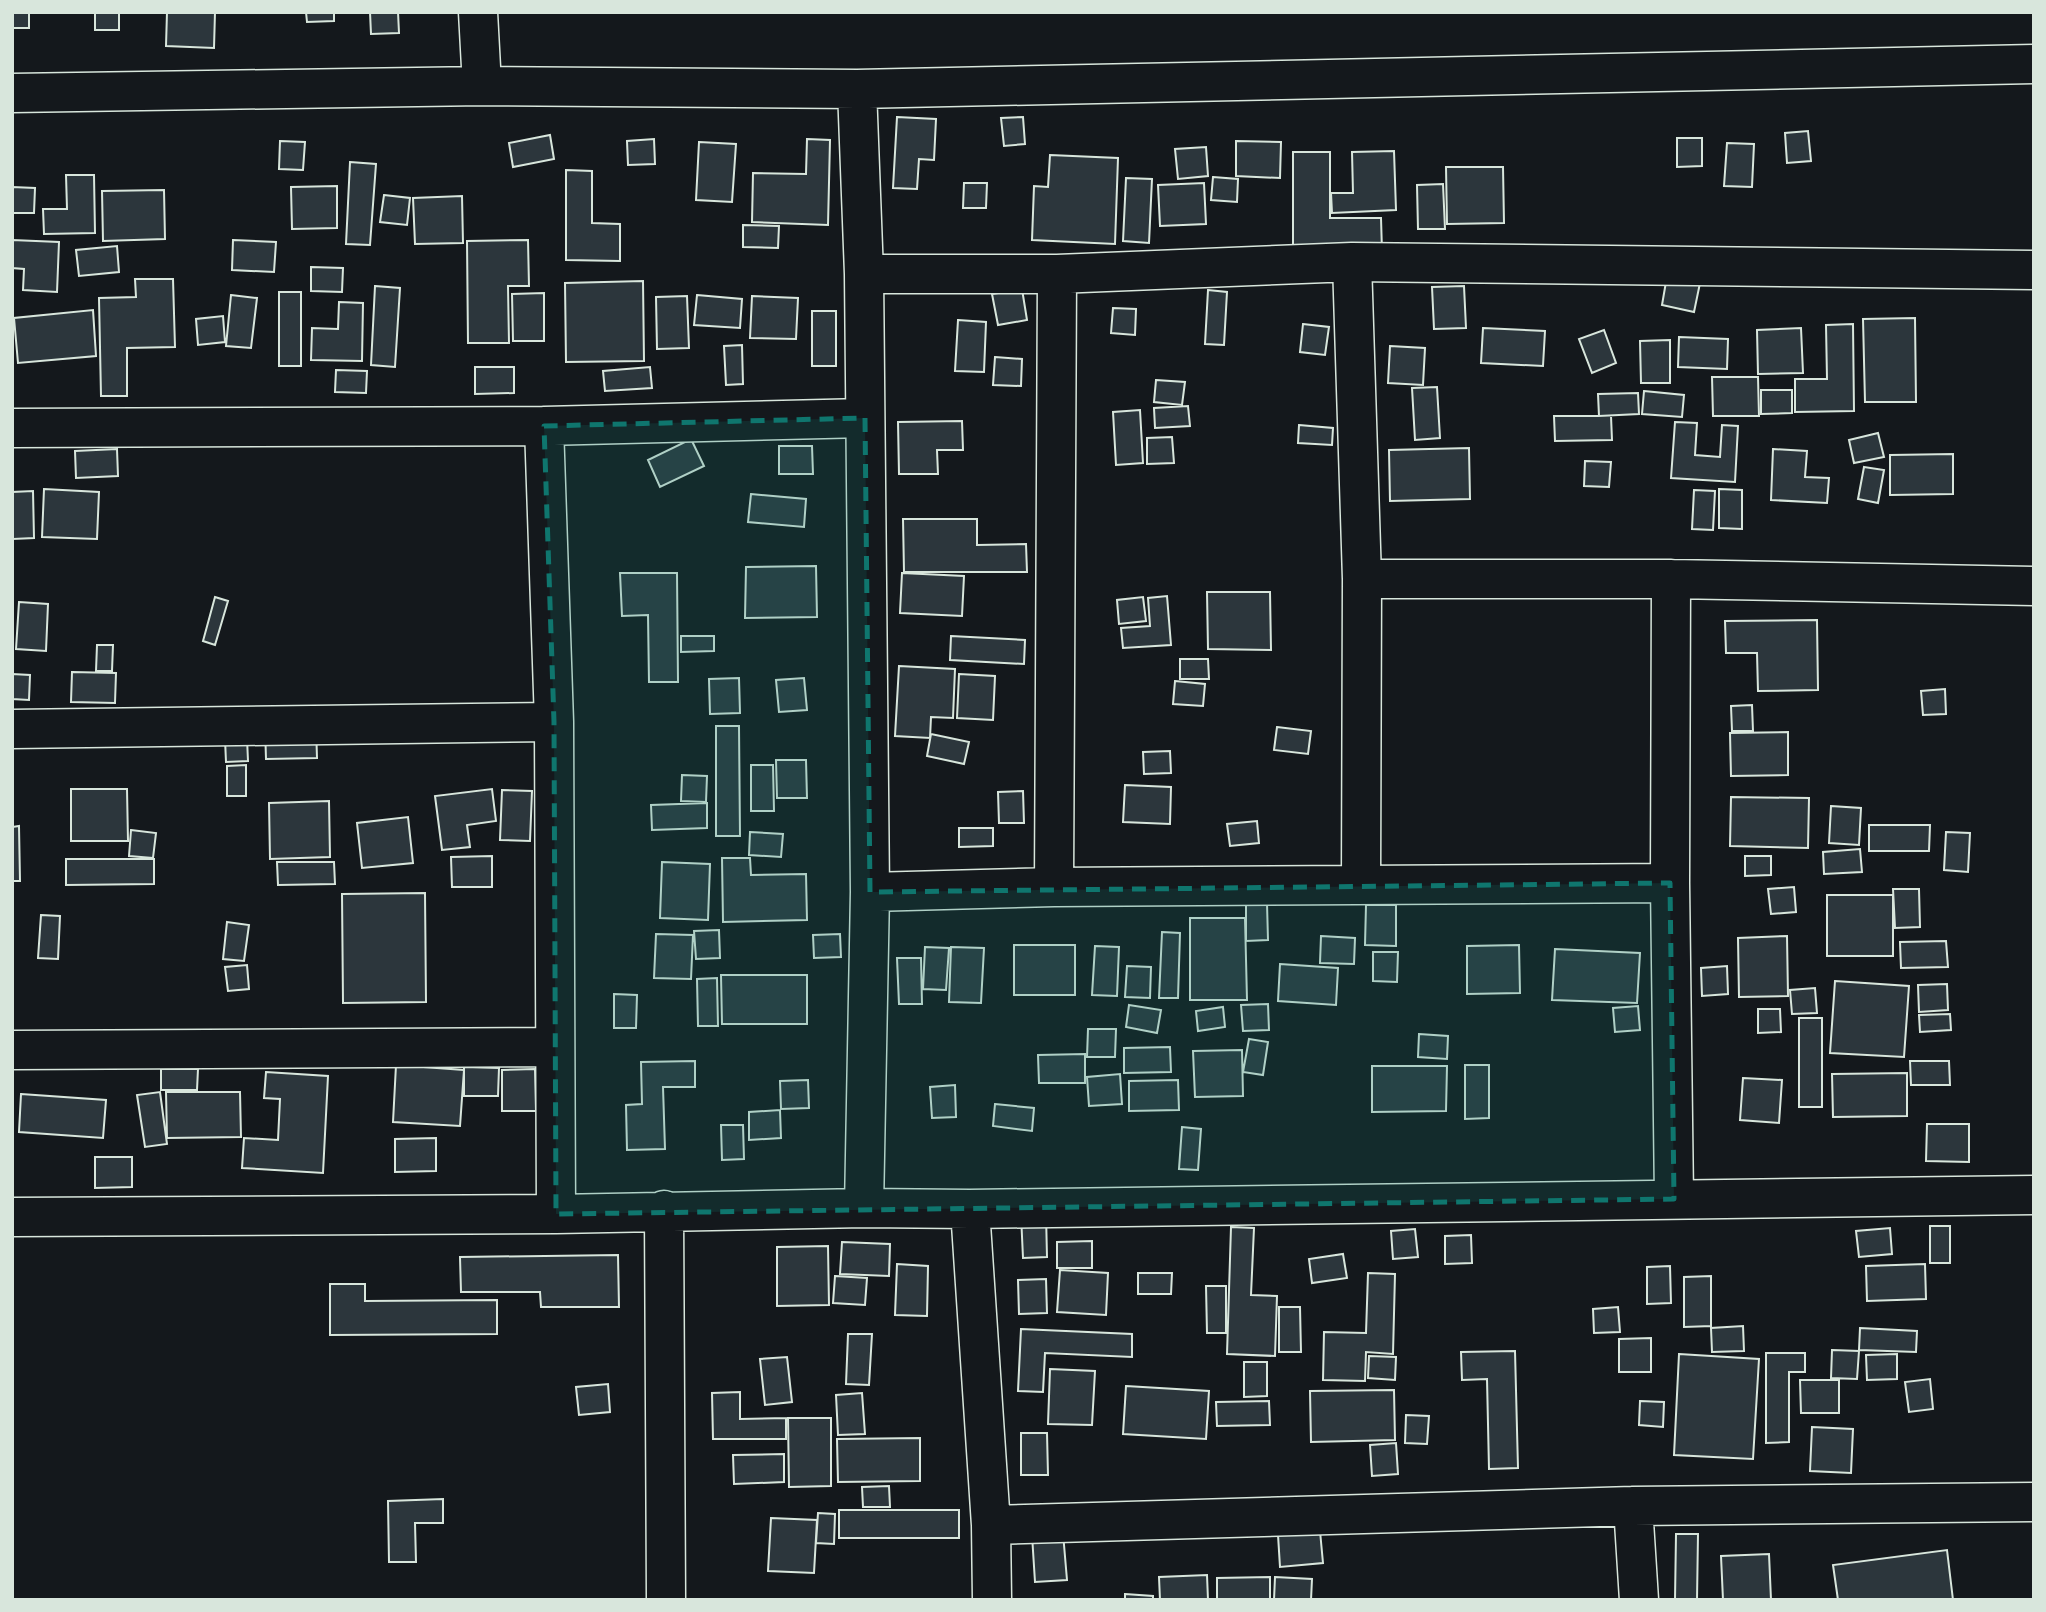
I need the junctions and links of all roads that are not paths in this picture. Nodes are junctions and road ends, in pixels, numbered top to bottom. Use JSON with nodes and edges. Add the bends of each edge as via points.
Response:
{"nodes":[{"id":1,"x":478,"y":12,"type":"edge"},
{"id":2,"x":2034,"y":64,"type":"edge"},
{"id":3,"x":482,"y":86,"type":"junction"},
{"id":4,"x":857,"y":89,"type":"junction"},
{"id":5,"x":12,"y":93,"type":"edge"},
{"id":6,"x":1352,"y":262,"type":"junction"},
{"id":7,"x":2034,"y":270,"type":"edge"},
{"id":8,"x":864,"y":274,"type":"junction"},
{"id":9,"x":1057,"y":274,"type":"junction"},
{"id":10,"x":864,"y":418,"type":"junction"},
{"id":11,"x":544,"y":426,"type":"junction"},
{"id":12,"x":12,"y":428,"type":"edge"},
{"id":13,"x":1362,"y":579,"type":"junction"},
{"id":14,"x":1671,"y":579,"type":"junction"},
{"id":15,"x":2034,"y":586,"type":"edge"},
{"id":16,"x":554,"y":722,"type":"junction"},
{"id":17,"x":12,"y":729,"type":"edge"},
{"id":18,"x":1670,"y":883,"type":"junction"},
{"id":19,"x":1361,"y":885,"type":"junction"},
{"id":20,"x":1054,"y":887,"type":"junction"},
{"id":21,"x":870,"y":892,"type":"junction"},
{"id":22,"x":554,"y":1047,"type":"junction"},
{"id":23,"x":12,"y":1050,"type":"edge"},
{"id":24,"x":2034,"y":1195,"type":"edge"},
{"id":25,"x":1674,"y":1199,"type":"junction"},
{"id":26,"x":864,"y":1208,"type":"junction"},
{"id":27,"x":971,"y":1209,"type":"junction"},
{"id":28,"x":664,"y":1210,"type":"junction"},
{"id":29,"x":556,"y":1214,"type":"junction"},
{"id":30,"x":12,"y":1217,"type":"edge"},
{"id":31,"x":2034,"y":1503,"type":"edge"},
{"id":32,"x":1633,"y":1506,"type":"junction"},
{"id":33,"x":991,"y":1525,"type":"junction"},
{"id":34,"x":666,"y":1600,"type":"edge"},
{"id":35,"x":992,"y":1600,"type":"edge"},
{"id":36,"x":1639,"y":1600,"type":"edge"}],
"edges":[{"from":1,"to":3,"type":"street"},
{"from":2,"to":4,"type":"street"},
{"from":3,"to":4,"type":"street"},
{"from":3,"to":5,"type":"street"},
{"from":4,"to":8,"type":"street"},
{"from":6,"to":7,"type":"street"},
{"from":6,"to":9,"type":"street"},
{"from":6,"to":13,"type":"street"},
{"from":8,"to":9,"type":"street"},
{"from":8,"to":10,"type":"street"},
{"from":9,"to":20,"type":"street"},
{"from":10,"to":11,"type":"street"},
{"from":10,"to":21,"type":"street"},
{"from":11,"to":12,"type":"street"},
{"from":11,"to":16,"type":"street"},
{"from":13,"to":14,"type":"street"},
{"from":13,"to":19,"type":"street"},
{"from":14,"to":15,"type":"street"},
{"from":14,"to":18,"type":"street"},
{"from":16,"to":17,"type":"street"},
{"from":16,"to":22,"type":"street"},
{"from":18,"to":19,"type":"street"},
{"from":18,"to":25,"type":"street"},
{"from":19,"to":20,"type":"street"},
{"from":20,"to":21,"type":"street"},
{"from":21,"to":26,"type":"street"},
{"from":22,"to":23,"type":"street"},
{"from":22,"to":29,"type":"street"},
{"from":24,"to":25,"type":"street"},
{"from":25,"to":27,"type":"street"},
{"from":26,"to":27,"type":"street"},
{"from":26,"to":28,"type":"street"},
{"from":27,"to":33,"type":"street"},
{"from":28,"to":29,"type":"street"},
{"from":28,"to":34,"type":"street"},
{"from":29,"to":30,"type":"street"},
{"from":31,"to":32,"type":"street"},
{"from":32,"to":33,"type":"street"},
{"from":32,"to":36,"type":"street"},
{"from":33,"to":35,"type":"street"}]}
